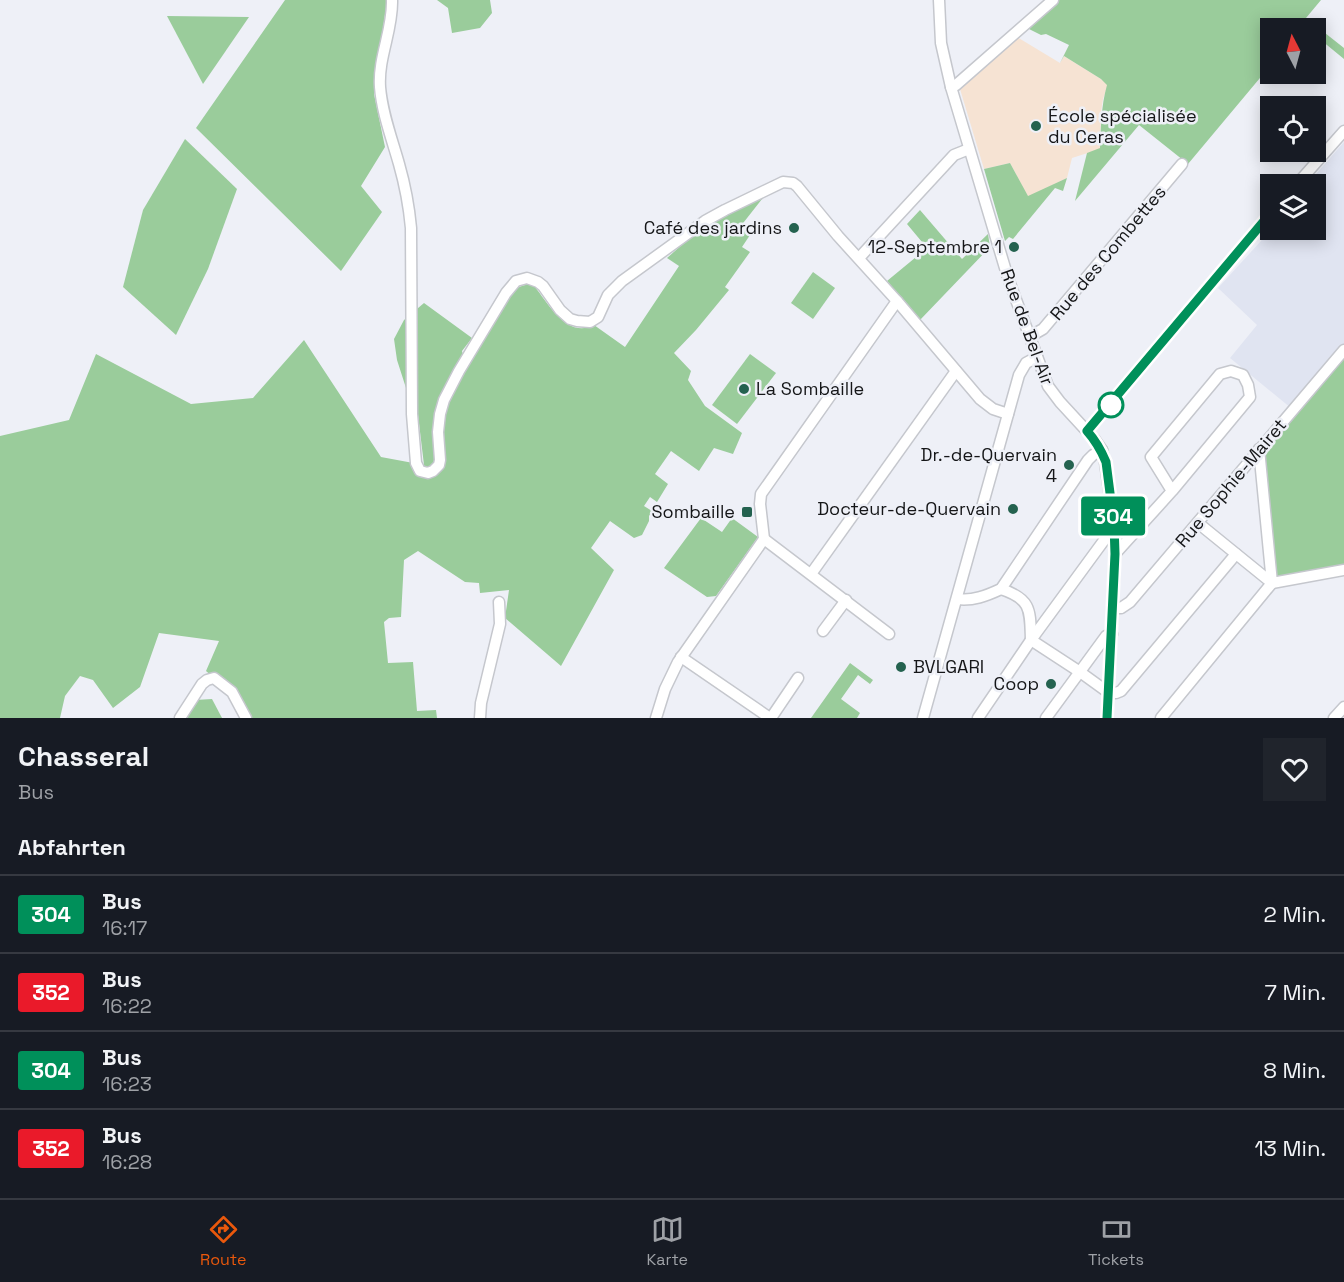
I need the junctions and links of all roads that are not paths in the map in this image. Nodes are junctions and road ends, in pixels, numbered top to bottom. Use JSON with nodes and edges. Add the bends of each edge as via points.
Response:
{"nodes":[{"id":1,"x":392,"y":0,"type":"edge"},
{"id":2,"x":939,"y":0,"type":"edge"},
{"id":3,"x":1053,"y":0,"type":"edge"},
{"id":4,"x":951,"y":87,"type":"junction"},
{"id":5,"x":1344,"y":130,"type":"edge"},
{"id":6,"x":969,"y":149,"type":"junction"},
{"id":7,"x":1182,"y":164,"type":"dead end"},
{"id":8,"x":1306,"y":174,"type":"edge"},
{"id":9,"x":1260,"y":226,"type":"edge"},
{"id":10,"x":859,"y":258,"type":"junction"},
{"id":11,"x":897,"y":301,"type":"junction"},
{"id":12,"x":1029,"y":337,"type":"junction"},
{"id":13,"x":1344,"y":350,"type":"edge"},
{"id":14,"x":1037,"y":357,"type":"junction"},
{"id":15,"x":956,"y":371,"type":"junction"},
{"id":16,"x":1008,"y":414,"type":"junction"},
{"id":17,"x":1087,"y":431,"type":"junction"},
{"id":18,"x":1259,"y":449,"type":"junction"},
{"id":19,"x":1102,"y":450,"type":"junction"},
{"id":20,"x":1172,"y":491,"type":"junction"},
{"id":21,"x":1198,"y":523,"type":"junction"},
{"id":22,"x":1115,"y":536,"type":"junction"},
{"id":23,"x":764,"y":539,"type":"junction"},
{"id":24,"x":1115,"y":554,"type":"junction"},
{"id":25,"x":1236,"y":554,"type":"junction"},
{"id":26,"x":1344,"y":570,"type":"edge"},
{"id":27,"x":811,"y":574,"type":"junction"},
{"id":28,"x":1272,"y":583,"type":"junction"},
{"id":29,"x":1000,"y":589,"type":"junction"},
{"id":30,"x":957,"y":599,"type":"junction"},
{"id":31,"x":846,"y":600,"type":"junction"},
{"id":32,"x":499,"y":602,"type":"dead end"},
{"id":33,"x":1113,"y":608,"type":"junction"},
{"id":34,"x":823,"y":631,"type":"dead end"},
{"id":35,"x":890,"y":634,"type":"dead end"},
{"id":36,"x":1112,"y":634,"type":"junction"},
{"id":37,"x":1031,"y":640,"type":"junction"},
{"id":38,"x":681,"y":657,"type":"junction"},
{"id":39,"x":1080,"y":672,"type":"junction"},
{"id":40,"x":798,"y":678,"type":"dead end"},
{"id":41,"x":1109,"y":693,"type":"junction"},
{"id":42,"x":1344,"y":707,"type":"edge"},
{"id":43,"x":768,"y":717,"type":"edge"},
{"id":44,"x":180,"y":718,"type":"edge"},
{"id":45,"x":246,"y":718,"type":"edge"},
{"id":46,"x":480,"y":718,"type":"edge"},
{"id":47,"x":656,"y":718,"type":"edge"},
{"id":48,"x":923,"y":718,"type":"edge"},
{"id":49,"x":978,"y":718,"type":"edge"},
{"id":50,"x":1046,"y":718,"type":"edge"},
{"id":51,"x":1107,"y":718,"type":"edge"},
{"id":52,"x":1161,"y":718,"type":"edge"},
{"id":53,"x":1334,"y":718,"type":"edge"}],
"edges":[{"from":1,"to":10,"type":"street","via":[[380,85],[410,219],[412,414],[415,458],[420,471],[428,473],[439,465],[440,414],[448,393],[516,281],[532,279],[570,318],[593,320],[622,281],[705,220],[788,182],[797,186]]},
{"from":2,"to":4,"type":"street","name":"Rue de Bel-Air","via":[[941,43]]},
{"from":3,"to":4,"type":"street"},
{"from":4,"to":6,"type":"street","name":"Rue de Bel-Air"},
{"from":5,"to":8,"type":"street"},
{"from":6,"to":10,"type":"street","via":[[954,155]]},
{"from":6,"to":12,"type":"street","name":"Rue de Bel-Air"},
{"from":7,"to":12,"type":"street","name":"Rue des Combettes","via":[[1043,329]]},
{"from":9,"to":17,"type":"street"},
{"from":10,"to":11,"type":"street"},
{"from":11,"to":15,"type":"street"},
{"from":11,"to":23,"type":"street","via":[[765,486],[759,498]]},
{"from":12,"to":14,"type":"street","name":"Rue de Bel-Air"},
{"from":13,"to":18,"type":"street","name":"Rue Sophie-Mairet"},
{"from":14,"to":16,"type":"street","via":[[1021,369]]},
{"from":14,"to":17,"type":"street","name":"Rue de Bel-Air","via":[[1052,393]]},
{"from":15,"to":16,"type":"street","via":[[986,405]]},
{"from":15,"to":27,"type":"street"},
{"from":16,"to":30,"type":"street"},
{"from":17,"to":19,"type":"street","name":"Rue de Bel-Air"},
{"from":18,"to":21,"type":"street","name":"Rue Sophie-Mairet"},
{"from":18,"to":28,"type":"street"},
{"from":19,"to":22,"type":"street","name":"Rue de Bel-Air"},
{"from":19,"to":29,"type":"street","via":[[1088,459]]},
{"from":20,"to":20,"type":"street","via":[[1250,397],[1243,375],[1220,374],[1151,457]]},
{"from":20,"to":24,"type":"street"},
{"from":21,"to":25,"type":"street"},
{"from":21,"to":33,"type":"street","name":"Rue Sophie-Mairet","via":[[1130,602]]},
{"from":22,"to":24,"type":"street","name":"Rue de Bel-Air"},
{"from":22,"to":37,"type":"street","via":[[1105,538]]},
{"from":23,"to":27,"type":"street"},
{"from":23,"to":38,"type":"street"},
{"from":24,"to":33,"type":"street","name":"Rue de Bel-Air"},
{"from":25,"to":28,"type":"street"},
{"from":25,"to":41,"type":"street","via":[[1121,691]]},
{"from":26,"to":28,"type":"street"},
{"from":27,"to":31,"type":"street"},
{"from":28,"to":52,"type":"street"},
{"from":29,"to":30,"type":"street","via":[[983,597]]},
{"from":29,"to":37,"type":"street","via":[[1013,593],[1026,604]]},
{"from":30,"to":48,"type":"street"},
{"from":31,"to":34,"type":"street"},
{"from":31,"to":35,"type":"street"},
{"from":32,"to":46,"type":"street","via":[[500,624]]},
{"from":33,"to":36,"type":"street","name":"Rue de Bel-Air"},
{"from":36,"to":39,"type":"street","via":[[1106,636]]},
{"from":36,"to":41,"type":"street","name":"Rue de Bel-Air"},
{"from":37,"to":39,"type":"street"},
{"from":37,"to":49,"type":"street"},
{"from":38,"to":43,"type":"street"},
{"from":38,"to":47,"type":"street"},
{"from":39,"to":41,"type":"street"},
{"from":39,"to":50,"type":"street"},
{"from":40,"to":43,"type":"street"},
{"from":41,"to":51,"type":"street","name":"Rue de Bel-Air"},
{"from":42,"to":53,"type":"street"},
{"from":44,"to":45,"type":"street","via":[[202,684],[214,678],[232,692]]}]}
